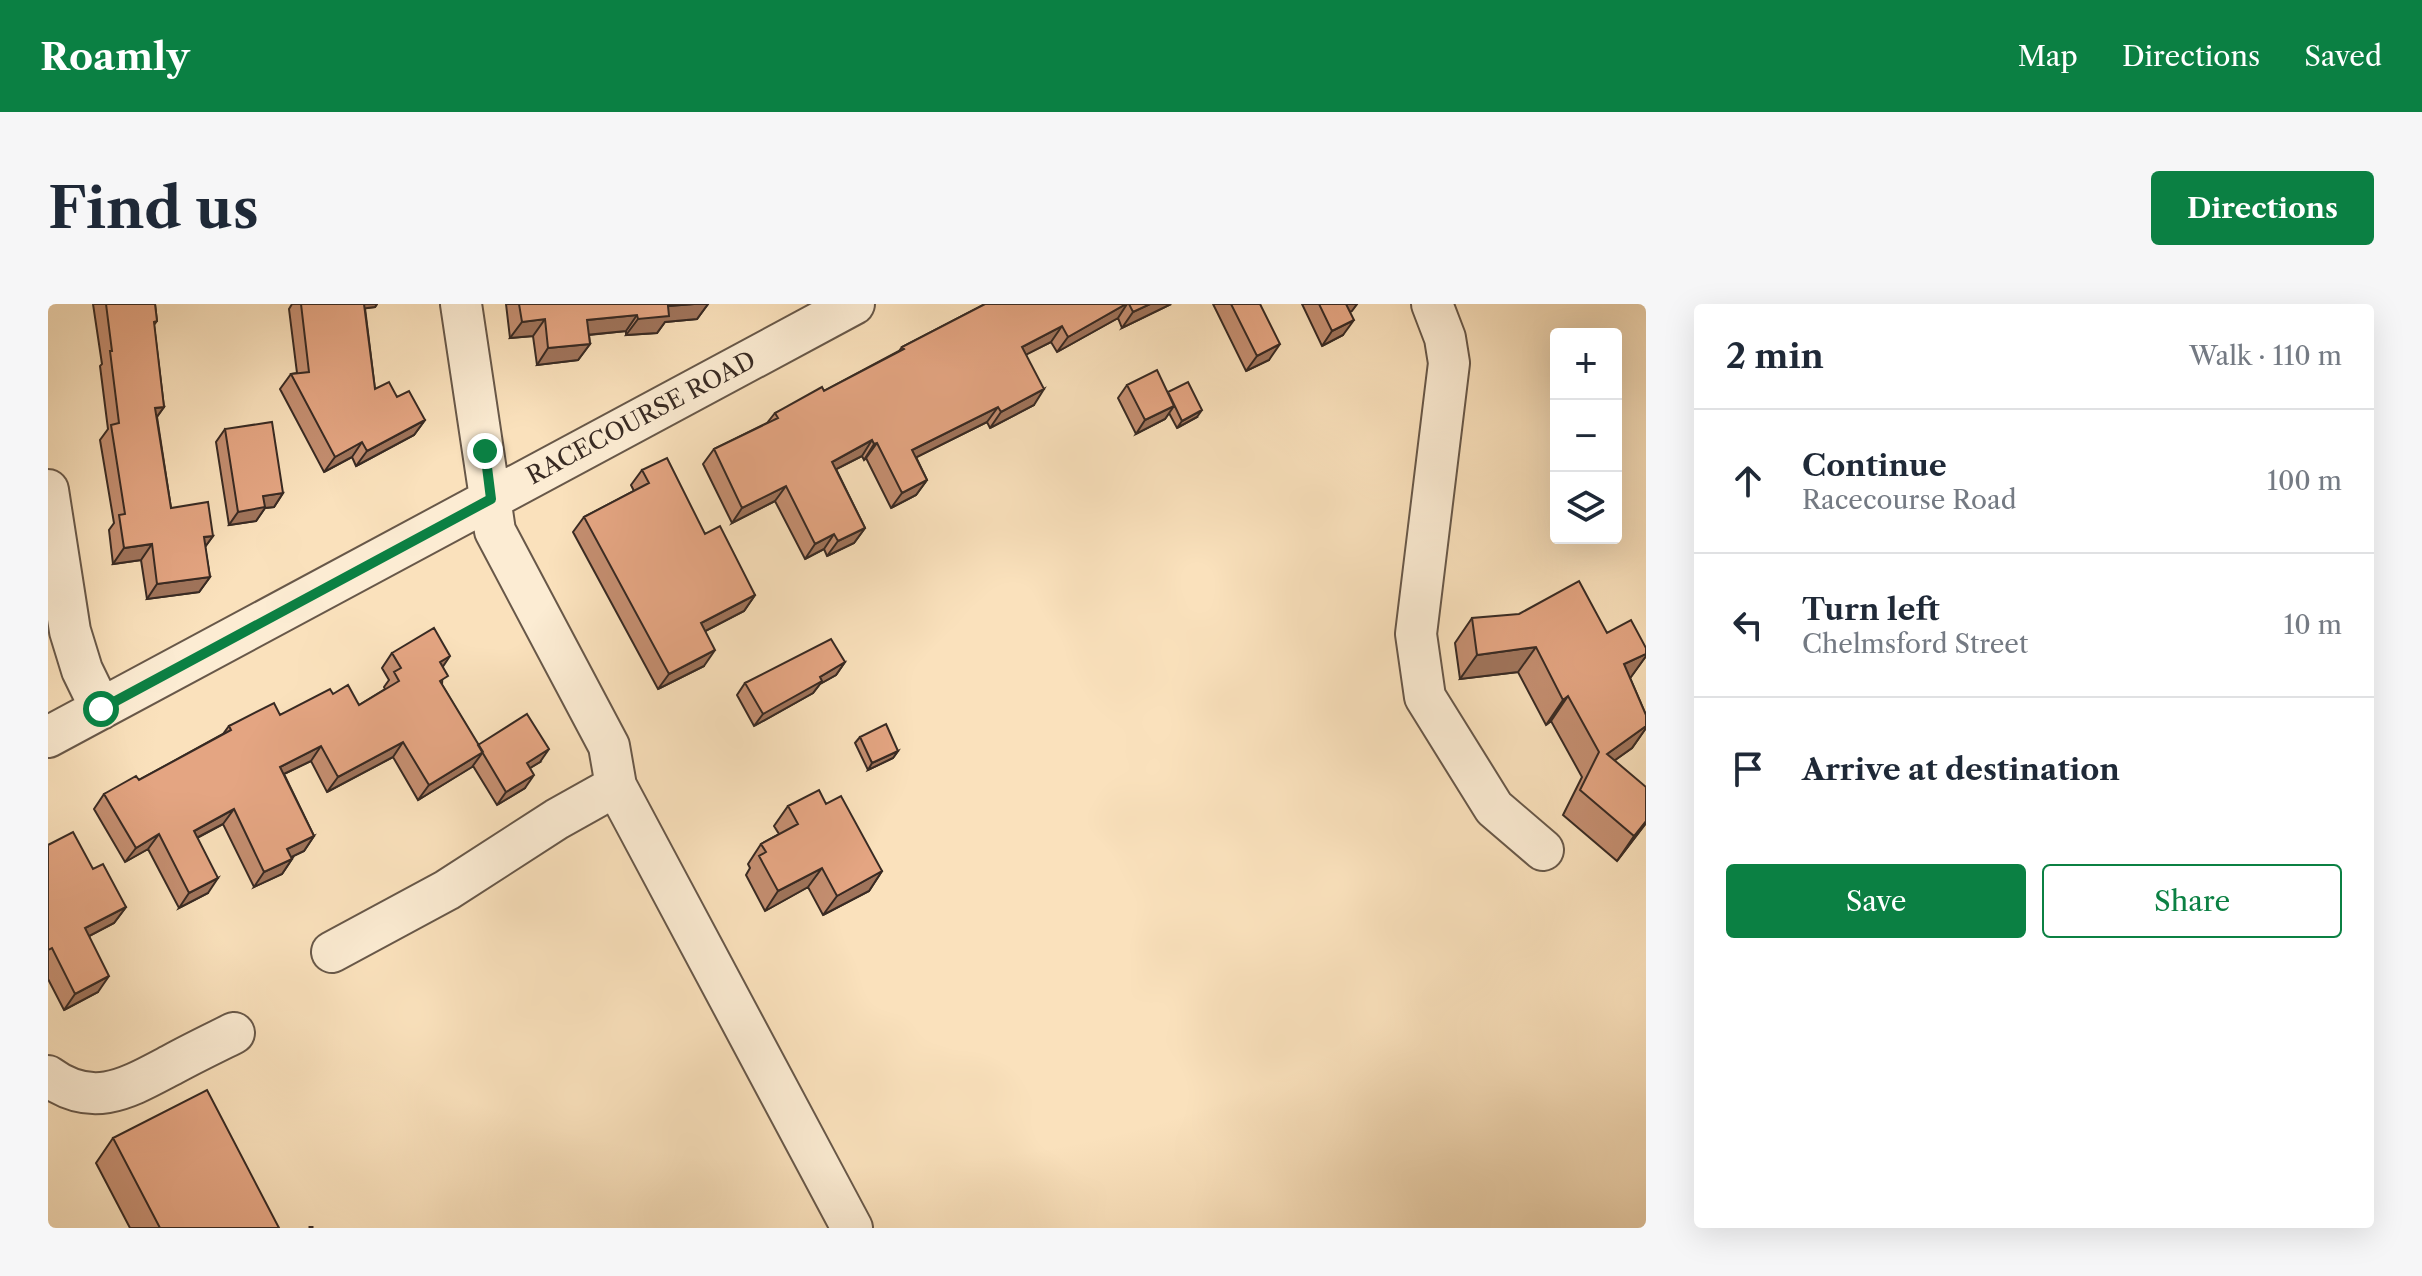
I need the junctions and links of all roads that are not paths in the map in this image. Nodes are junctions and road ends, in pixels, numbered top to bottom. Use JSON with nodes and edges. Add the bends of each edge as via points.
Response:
{"nodes":[{"id":1,"x":461,"y":304,"type":"edge"},
{"id":2,"x":854,"y":304,"type":"edge"},
{"id":3,"x":1433,"y":307,"type":"edge"},
{"id":4,"x":48,"y":490,"type":"edge"},
{"id":5,"x":491,"y":499,"type":"junction"},
{"id":6,"x":101,"y":709,"type":"junction"},
{"id":7,"x":48,"y":737,"type":"edge"},
{"id":8,"x":616,"y":786,"type":"junction"},
{"id":9,"x":1543,"y":850,"type":"dead end"},
{"id":10,"x":332,"y":952,"type":"dead end"},
{"id":11,"x":234,"y":1033,"type":"dead end"},
{"id":12,"x":48,"y":1076,"type":"edge"},
{"id":13,"x":852,"y":1228,"type":"edge"}],
"edges":[{"from":1,"to":5,"type":"street"},
{"from":2,"to":5,"type":"street","name":"RACECOURSE ROAD"},
{"from":3,"to":9,"type":"street","via":[[1449,363],[1416,634],[1425,697],[1494,808]]},
{"from":4,"to":6,"type":"street","via":[[70,631]]},
{"from":5,"to":6,"type":"street","name":"RACECOURSE ROAD"},
{"from":5,"to":8,"type":"street","via":[[495,531],[609,746]]},
{"from":6,"to":7,"type":"street","name":"RACECOURSE ROAD"},
{"from":8,"to":10,"type":"street","via":[[447,890]]},
{"from":8,"to":13,"type":"street"},
{"from":11,"to":12,"type":"street","via":[[111,1093],[73,1091]]}]}
